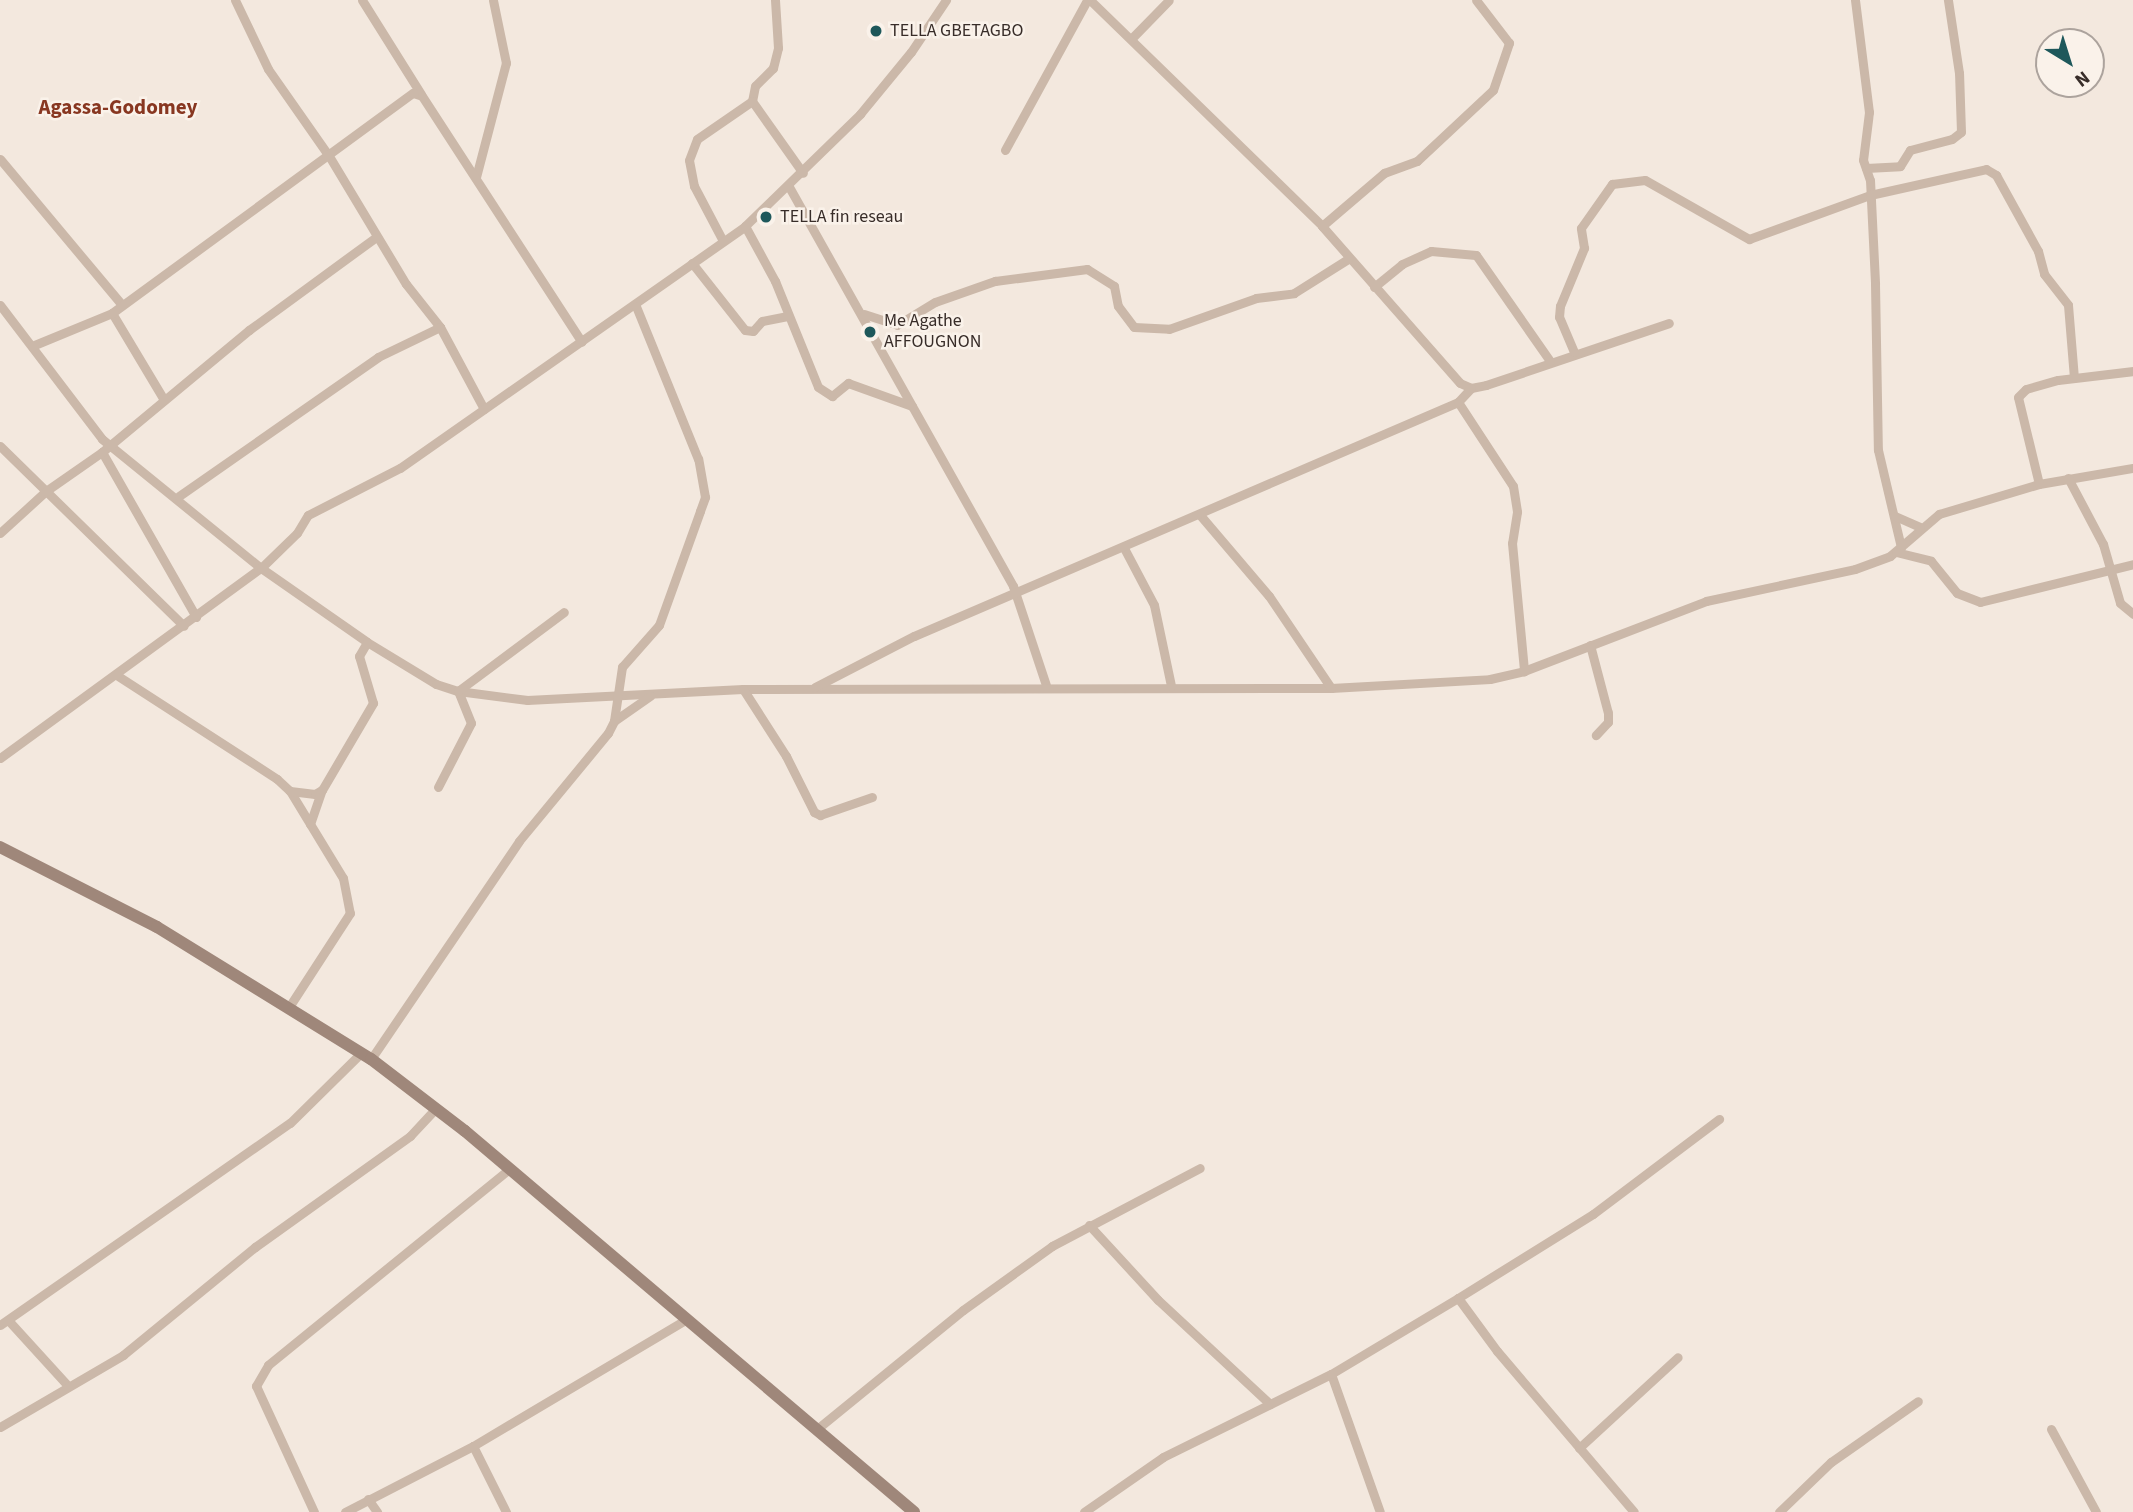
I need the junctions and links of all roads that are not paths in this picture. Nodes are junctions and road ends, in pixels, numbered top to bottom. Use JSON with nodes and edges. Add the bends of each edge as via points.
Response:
{"nodes":[{"id":1,"x":235,"y":0,"type":"edge"},
{"id":2,"x":362,"y":0,"type":"edge"},
{"id":3,"x":493,"y":0,"type":"edge"},
{"id":4,"x":775,"y":0,"type":"edge"},
{"id":5,"x":946,"y":0,"type":"edge"},
{"id":6,"x":1089,"y":0,"type":"edge"},
{"id":7,"x":1169,"y":0,"type":"edge"},
{"id":8,"x":1476,"y":0,"type":"edge"},
{"id":9,"x":1855,"y":0,"type":"edge"},
{"id":10,"x":1948,"y":0,"type":"edge"},
{"id":11,"x":1131,"y":40,"type":"junction"},
{"id":12,"x":422,"y":96,"type":"junction"},
{"id":13,"x":752,"y":101,"type":"junction"},
{"id":14,"x":1005,"y":150,"type":"dead end"},
{"id":15,"x":329,"y":156,"type":"junction"},
{"id":16,"x":0,"y":159,"type":"edge"},
{"id":17,"x":1866,"y":168,"type":"junction"},
{"id":18,"x":803,"y":173,"type":"junction"},
{"id":19,"x":476,"y":177,"type":"junction"},
{"id":20,"x":788,"y":185,"type":"junction"},
{"id":21,"x":1870,"y":195,"type":"junction"},
{"id":22,"x":745,"y":226,"type":"junction"},
{"id":23,"x":1322,"y":226,"type":"junction"},
{"id":24,"x":376,"y":237,"type":"junction"},
{"id":25,"x":723,"y":241,"type":"junction"},
{"id":26,"x":1348,"y":260,"type":"junction"},
{"id":27,"x":692,"y":263,"type":"junction"},
{"id":28,"x":1374,"y":287,"type":"junction"},
{"id":29,"x":0,"y":305,"type":"edge"},
{"id":30,"x":122,"y":305,"type":"junction"},
{"id":31,"x":636,"y":306,"type":"junction"},
{"id":32,"x":112,"y":313,"type":"junction"},
{"id":33,"x":864,"y":314,"type":"junction"},
{"id":34,"x":788,"y":316,"type":"junction"},
{"id":35,"x":1669,"y":323,"type":"dead end"},
{"id":36,"x":440,"y":327,"type":"junction"},
{"id":37,"x":582,"y":342,"type":"junction"},
{"id":38,"x":32,"y":346,"type":"junction"},
{"id":39,"x":1574,"y":352,"type":"junction"},
{"id":40,"x":1550,"y":361,"type":"junction"},
{"id":41,"x":2133,"y":371,"type":"edge"},
{"id":42,"x":2074,"y":379,"type":"junction"},
{"id":43,"x":1471,"y":388,"type":"junction"},
{"id":44,"x":164,"y":400,"type":"junction"},
{"id":45,"x":1458,"y":402,"type":"junction"},
{"id":46,"x":912,"y":405,"type":"junction"},
{"id":47,"x":484,"y":409,"type":"junction"},
{"id":48,"x":110,"y":444,"type":"junction"},
{"id":49,"x":0,"y":446,"type":"edge"},
{"id":50,"x":102,"y":452,"type":"junction"},
{"id":51,"x":2133,"y":468,"type":"edge"},
{"id":52,"x":2068,"y":478,"type":"junction"},
{"id":53,"x":2039,"y":484,"type":"junction"},
{"id":54,"x":46,"y":491,"type":"junction"},
{"id":55,"x":179,"y":496,"type":"junction"},
{"id":56,"x":1200,"y":515,"type":"junction"},
{"id":57,"x":1895,"y":516,"type":"junction"},
{"id":58,"x":1920,"y":527,"type":"junction"},
{"id":59,"x":0,"y":533,"type":"edge"},
{"id":60,"x":1124,"y":548,"type":"junction"},
{"id":61,"x":1898,"y":550,"type":"junction"},
{"id":62,"x":2133,"y":564,"type":"edge"},
{"id":63,"x":261,"y":568,"type":"junction"},
{"id":64,"x":2113,"y":569,"type":"junction"},
{"id":65,"x":1016,"y":595,"type":"junction"},
{"id":66,"x":564,"y":612,"type":"dead end"},
{"id":67,"x":2133,"y":614,"type":"edge"},
{"id":68,"x":196,"y":617,"type":"junction"},
{"id":69,"x":184,"y":626,"type":"junction"},
{"id":70,"x":367,"y":642,"type":"junction"},
{"id":71,"x":1590,"y":645,"type":"junction"},
{"id":72,"x":1524,"y":671,"type":"junction"},
{"id":73,"x":118,"y":676,"type":"junction"},
{"id":74,"x":1046,"y":685,"type":"junction"},
{"id":75,"x":814,"y":687,"type":"junction"},
{"id":76,"x":1171,"y":687,"type":"junction"},
{"id":77,"x":1331,"y":688,"type":"junction"},
{"id":78,"x":743,"y":689,"type":"junction"},
{"id":79,"x":458,"y":691,"type":"junction"},
{"id":80,"x":651,"y":695,"type":"junction"},
{"id":81,"x":616,"y":697,"type":"junction"},
{"id":82,"x":614,"y":722,"type":"junction"},
{"id":83,"x":1597,"y":735,"type":"dead end"},
{"id":84,"x":0,"y":758,"type":"edge"},
{"id":85,"x":439,"y":787,"type":"dead end"},
{"id":86,"x":290,"y":790,"type":"junction"},
{"id":87,"x":322,"y":790,"type":"junction"},
{"id":88,"x":872,"y":797,"type":"dead end"},
{"id":89,"x":310,"y":824,"type":"junction"},
{"id":90,"x":0,"y":846,"type":"edge"},
{"id":91,"x":289,"y":1007,"type":"junction"},
{"id":92,"x":366,"y":1056,"type":"junction"},
{"id":93,"x":434,"y":1110,"type":"junction"},
{"id":94,"x":1720,"y":1119,"type":"dead end"},
{"id":95,"x":1200,"y":1168,"type":"dead end"},
{"id":96,"x":508,"y":1170,"type":"junction"},
{"id":97,"x":1089,"y":1225,"type":"junction"},
{"id":98,"x":1458,"y":1298,"type":"junction"},
{"id":99,"x":687,"y":1319,"type":"junction"},
{"id":100,"x":4,"y":1323,"type":"edge"},
{"id":101,"x":1678,"y":1357,"type":"dead end"},
{"id":102,"x":1331,"y":1374,"type":"junction"},
{"id":103,"x":68,"y":1386,"type":"junction"},
{"id":104,"x":1918,"y":1401,"type":"dead end"},
{"id":105,"x":1270,"y":1404,"type":"junction"},
{"id":106,"x":0,"y":1427,"type":"edge"},
{"id":107,"x":817,"y":1429,"type":"junction"},
{"id":108,"x":2051,"y":1429,"type":"dead end"},
{"id":109,"x":472,"y":1446,"type":"junction"},
{"id":110,"x":1579,"y":1448,"type":"junction"},
{"id":111,"x":368,"y":1499,"type":"junction"},
{"id":112,"x":314,"y":1512,"type":"edge"},
{"id":113,"x":345,"y":1512,"type":"edge"},
{"id":114,"x":377,"y":1512,"type":"edge"},
{"id":115,"x":506,"y":1512,"type":"edge"},
{"id":116,"x":914,"y":1512,"type":"edge"},
{"id":117,"x":1084,"y":1512,"type":"edge"},
{"id":118,"x":1381,"y":1512,"type":"edge"},
{"id":119,"x":1634,"y":1512,"type":"edge"},
{"id":120,"x":1779,"y":1512,"type":"edge"},
{"id":121,"x":2096,"y":1512,"type":"edge"}],
"edges":[{"from":1,"to":15,"type":"street","via":[[268,69]]},
{"from":2,"to":12,"type":"street"},
{"from":3,"to":19,"type":"street","via":[[506,63]]},
{"from":4,"to":13,"type":"street","via":[[778,48],[773,68],[755,86]]},
{"from":5,"to":18,"type":"street","via":[[911,52]]},
{"from":6,"to":11,"type":"street"},
{"from":6,"to":14,"type":"street"},
{"from":7,"to":11,"type":"street"},
{"from":8,"to":23,"type":"street","via":[[1508,43],[1493,90],[1417,161],[1384,173]]},
{"from":9,"to":17,"type":"street","via":[[1869,112]]},
{"from":10,"to":17,"type":"street","via":[[1959,74],[1961,132],[1952,139],[1910,150],[1900,166]]},
{"from":11,"to":23,"type":"street"},
{"from":12,"to":15,"type":"street","via":[[409,93]]},
{"from":12,"to":19,"type":"street"},
{"from":13,"to":18,"type":"street"},
{"from":13,"to":25,"type":"street","via":[[696,139],[690,160],[694,186]]},
{"from":15,"to":24,"type":"street"},
{"from":15,"to":30,"type":"street"},
{"from":16,"to":30,"type":"street"},
{"from":17,"to":21,"type":"street"},
{"from":18,"to":20,"type":"street"},
{"from":19,"to":37,"type":"street"},
{"from":20,"to":22,"type":"street"},
{"from":20,"to":33,"type":"street"},
{"from":21,"to":39,"type":"street","via":[[1749,239],[1645,180],[1612,184],[1581,228],[1584,248],[1559,312]]},
{"from":21,"to":42,"type":"street","via":[[1973,170],[1992,170],[2038,251],[2044,274],[2068,305]]},
{"from":21,"to":57,"type":"street","via":[[1878,450]]},
{"from":22,"to":25,"type":"street"},
{"from":22,"to":34,"type":"street"},
{"from":23,"to":26,"type":"street"},
{"from":24,"to":36,"type":"street"},
{"from":24,"to":44,"type":"street","via":[[249,330]]},
{"from":25,"to":27,"type":"street"},
{"from":26,"to":28,"type":"street"},
{"from":26,"to":33,"type":"street","via":[[1294,293],[1256,298],[1169,330],[1134,327],[1118,306],[1114,286],[1087,270],[995,281],[935,302],[897,325]]},
{"from":27,"to":31,"type":"street"},
{"from":27,"to":34,"type":"street","via":[[745,330]]},
{"from":28,"to":40,"type":"street","via":[[1402,264],[1431,251],[1476,256]]},
{"from":28,"to":43,"type":"street","via":[[1461,383]]},
{"from":29,"to":38,"type":"street"},
{"from":30,"to":32,"type":"street"},
{"from":31,"to":37,"type":"street"},
{"from":31,"to":81,"type":"street","via":[[698,459],[705,497],[659,625],[622,667]]},
{"from":32,"to":38,"type":"street"},
{"from":32,"to":44,"type":"street"},
{"from":33,"to":46,"type":"street"},
{"from":34,"to":46,"type":"street","via":[[818,387],[828,396],[848,383]]},
{"from":35,"to":39,"type":"street"},
{"from":36,"to":47,"type":"street"},
{"from":36,"to":55,"type":"street","via":[[378,357]]},
{"from":37,"to":47,"type":"street"},
{"from":38,"to":48,"type":"street"},
{"from":39,"to":40,"type":"street"},
{"from":40,"to":43,"type":"street"},
{"from":41,"to":42,"type":"street"},
{"from":42,"to":53,"type":"street","via":[[2026,389],[2018,397]]},
{"from":43,"to":45,"type":"street"},
{"from":44,"to":48,"type":"street"},
{"from":45,"to":56,"type":"street"},
{"from":45,"to":72,"type":"street","via":[[1513,486],[1517,512],[1512,543]]},
{"from":46,"to":65,"type":"street"},
{"from":47,"to":63,"type":"street","via":[[382,479],[308,514],[297,533]]},
{"from":48,"to":50,"type":"street"},
{"from":48,"to":55,"type":"street"},
{"from":49,"to":54,"type":"street"},
{"from":50,"to":54,"type":"street"},
{"from":50,"to":68,"type":"street"},
{"from":51,"to":52,"type":"street"},
{"from":52,"to":53,"type":"street"},
{"from":52,"to":64,"type":"street"},
{"from":53,"to":58,"type":"street","via":[[1939,514]]},
{"from":54,"to":59,"type":"street"},
{"from":54,"to":69,"type":"street"},
{"from":55,"to":63,"type":"street"},
{"from":56,"to":60,"type":"street"},
{"from":56,"to":77,"type":"street","via":[[1269,596]]},
{"from":57,"to":58,"type":"street"},
{"from":57,"to":61,"type":"street"},
{"from":58,"to":61,"type":"street"},
{"from":60,"to":65,"type":"street"},
{"from":60,"to":76,"type":"street","via":[[1154,605]]},
{"from":61,"to":64,"type":"street","via":[[1931,561],[1957,593],[1980,602]]},
{"from":61,"to":71,"type":"street","via":[[1855,569],[1706,601]]},
{"from":62,"to":64,"type":"street"},
{"from":63,"to":68,"type":"street"},
{"from":63,"to":70,"type":"street"},
{"from":64,"to":67,"type":"street","via":[[2120,603]]},
{"from":65,"to":74,"type":"street"},
{"from":65,"to":75,"type":"street","via":[[915,636]]},
{"from":66,"to":79,"type":"street"},
{"from":68,"to":69,"type":"street"},
{"from":69,"to":73,"type":"street"},
{"from":70,"to":79,"type":"street"},
{"from":70,"to":87,"type":"street","via":[[359,656],[373,702]]},
{"from":71,"to":72,"type":"street"},
{"from":71,"to":83,"type":"street","via":[[1608,713],[1608,722]]},
{"from":72,"to":77,"type":"street","via":[[1434,685]]},
{"from":73,"to":84,"type":"street"},
{"from":73,"to":86,"type":"street"},
{"from":74,"to":75,"type":"street"},
{"from":74,"to":76,"type":"street"},
{"from":75,"to":78,"type":"street"},
{"from":76,"to":77,"type":"street"},
{"from":78,"to":80,"type":"street"},
{"from":78,"to":88,"type":"street","via":[[786,756],[814,812],[820,815]]},
{"from":79,"to":81,"type":"street","via":[[527,700]]},
{"from":79,"to":85,"type":"street","via":[[471,723]]},
{"from":80,"to":81,"type":"street"},
{"from":80,"to":82,"type":"street"},
{"from":81,"to":82,"type":"street"},
{"from":82,"to":92,"type":"street","via":[[519,841]]},
{"from":86,"to":87,"type":"street","via":[[315,794]]},
{"from":86,"to":89,"type":"street"},
{"from":87,"to":89,"type":"street"},
{"from":89,"to":91,"type":"street","via":[[343,877],[350,914]]},
{"from":90,"to":91,"type":"main road","via":[[91,889]]},
{"from":91,"to":92,"type":"main road"},
{"from":92,"to":93,"type":"main road"},
{"from":92,"to":100,"type":"street","via":[[290,1123]]},
{"from":93,"to":96,"type":"main road"},
{"from":93,"to":103,"type":"street","via":[[410,1136],[255,1247],[123,1355]]},
{"from":94,"to":98,"type":"street","via":[[1593,1214]]},
{"from":95,"to":97,"type":"street"},
{"from":96,"to":99,"type":"main road"},
{"from":96,"to":112,"type":"street","via":[[268,1365],[256,1386]]},
{"from":97,"to":105,"type":"street","via":[[1158,1300]]},
{"from":97,"to":107,"type":"street","via":[[963,1310]]},
{"from":98,"to":102,"type":"street"},
{"from":98,"to":110,"type":"street"},
{"from":99,"to":107,"type":"main road"},
{"from":99,"to":109,"type":"street"},
{"from":100,"to":103,"type":"street"},
{"from":101,"to":110,"type":"street"},
{"from":102,"to":105,"type":"street"},
{"from":102,"to":118,"type":"street"},
{"from":103,"to":106,"type":"street"},
{"from":104,"to":120,"type":"street","via":[[1831,1462]]},
{"from":105,"to":117,"type":"street","via":[[1163,1457]]},
{"from":107,"to":116,"type":"main road"},
{"from":108,"to":121,"type":"street"},
{"from":109,"to":111,"type":"street"},
{"from":109,"to":115,"type":"street"},
{"from":110,"to":119,"type":"street"},
{"from":111,"to":113,"type":"street"},
{"from":111,"to":114,"type":"street"}]}
